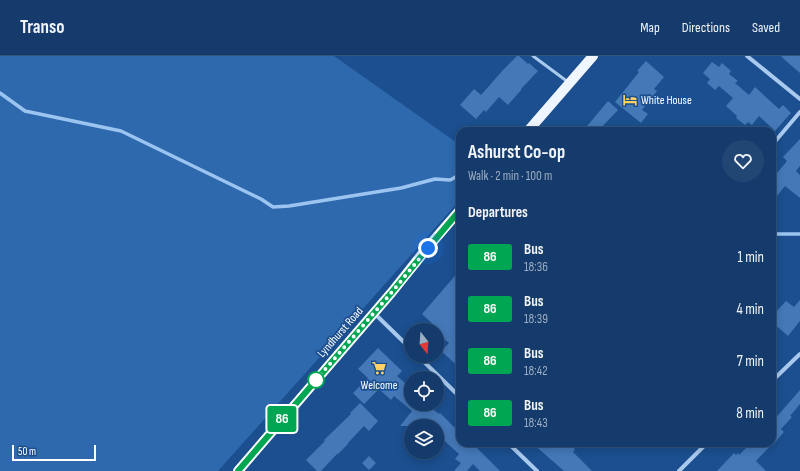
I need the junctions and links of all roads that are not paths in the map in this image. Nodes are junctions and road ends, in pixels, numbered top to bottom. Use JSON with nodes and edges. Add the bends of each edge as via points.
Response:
{"nodes":[{"id":1,"x":533,"y":56,"type":"edge"},
{"id":2,"x":592,"y":56,"type":"edge"},
{"id":3,"x":748,"y":56,"type":"edge"},
{"id":4,"x":569,"y":83,"type":"junction"},
{"id":5,"x":800,"y":99,"type":"edge"},
{"id":6,"x":800,"y":112,"type":"edge"},
{"id":7,"x":531,"y":127,"type":"edge"},
{"id":8,"x":776,"y":140,"type":"edge"},
{"id":9,"x":456,"y":215,"type":"edge"},
{"id":10,"x":374,"y":313,"type":"junction"},
{"id":11,"x":404,"y":342,"type":"edge"},
{"id":12,"x":800,"y":354,"type":"edge"},
{"id":13,"x":425,"y":363,"type":"edge"},
{"id":14,"x":776,"y":377,"type":"edge"},
{"id":15,"x":456,"y":393,"type":"edge"},
{"id":16,"x":512,"y":447,"type":"edge"},
{"id":17,"x":703,"y":447,"type":"edge"},
{"id":18,"x":238,"y":471,"type":"edge"},
{"id":19,"x":537,"y":471,"type":"edge"},
{"id":20,"x":679,"y":471,"type":"edge"}],
"edges":[{"from":1,"to":4,"type":"lane"},
{"from":2,"to":4,"type":"main road"},
{"from":3,"to":5,"type":"street"},
{"from":4,"to":7,"type":"main road"},
{"from":6,"to":8,"type":"street"},
{"from":9,"to":10,"type":"main road","name":"Lyndhurst Road"},
{"from":10,"to":11,"type":"street"},
{"from":10,"to":18,"type":"main road","name":"Lyndhurst Road"},
{"from":12,"to":14,"type":"street"},
{"from":13,"to":15,"type":"street"},
{"from":16,"to":19,"type":"street"},
{"from":17,"to":20,"type":"street"}]}
